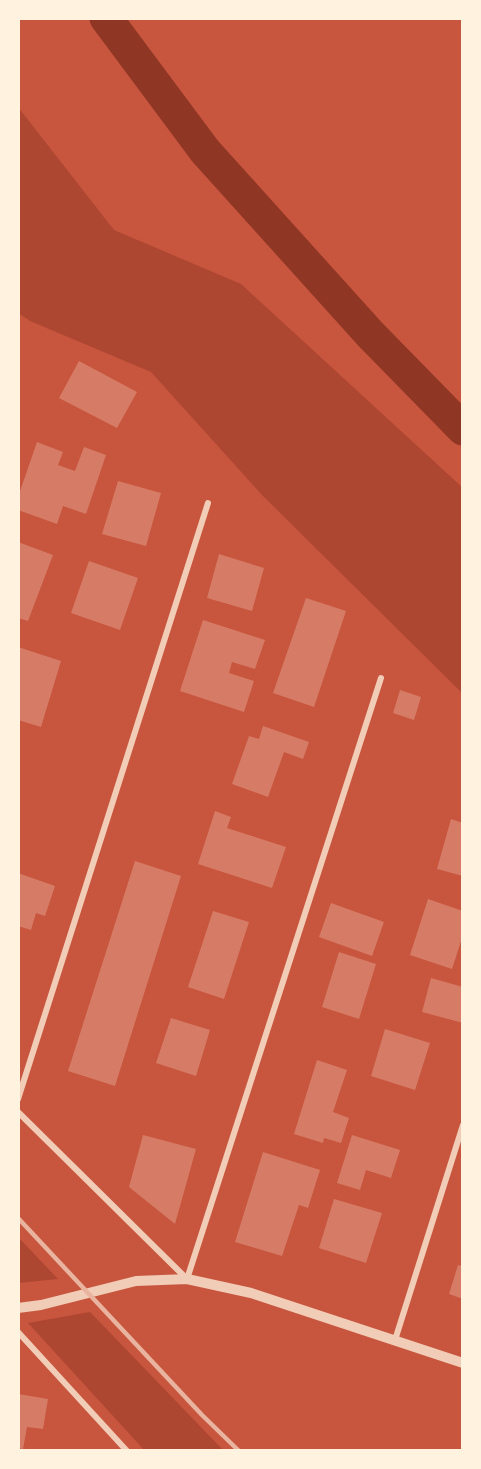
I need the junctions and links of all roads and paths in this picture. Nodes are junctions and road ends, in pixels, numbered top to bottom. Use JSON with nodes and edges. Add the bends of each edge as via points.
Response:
{"nodes":[{"id":1,"x":208,"y":503,"type":"dead end"},
{"id":2,"x":381,"y":678,"type":"dead end"},
{"id":3,"x":18,"y":1099,"type":"edge"},
{"id":4,"x":18,"y":1112,"type":"edge"},
{"id":5,"x":463,"y":1125,"type":"edge"},
{"id":6,"x":187,"y":1279,"type":"junction"},
{"id":7,"x":18,"y":1308,"type":"edge"},
{"id":8,"x":18,"y":1332,"type":"edge"},
{"id":9,"x":395,"y":1340,"type":"junction"},
{"id":10,"x":463,"y":1363,"type":"edge"},
{"id":11,"x":127,"y":1451,"type":"edge"}],
"edges":[{"from":1,"to":3,"type":"street"},
{"from":2,"to":6,"type":"street"},
{"from":4,"to":6,"type":"street"},
{"from":5,"to":9,"type":"street"},
{"from":6,"to":7,"type":"street","via":[[136,1281]]},
{"from":6,"to":9,"type":"street","via":[[251,1293]]},
{"from":8,"to":11,"type":"street"},
{"from":9,"to":10,"type":"street"}]}
